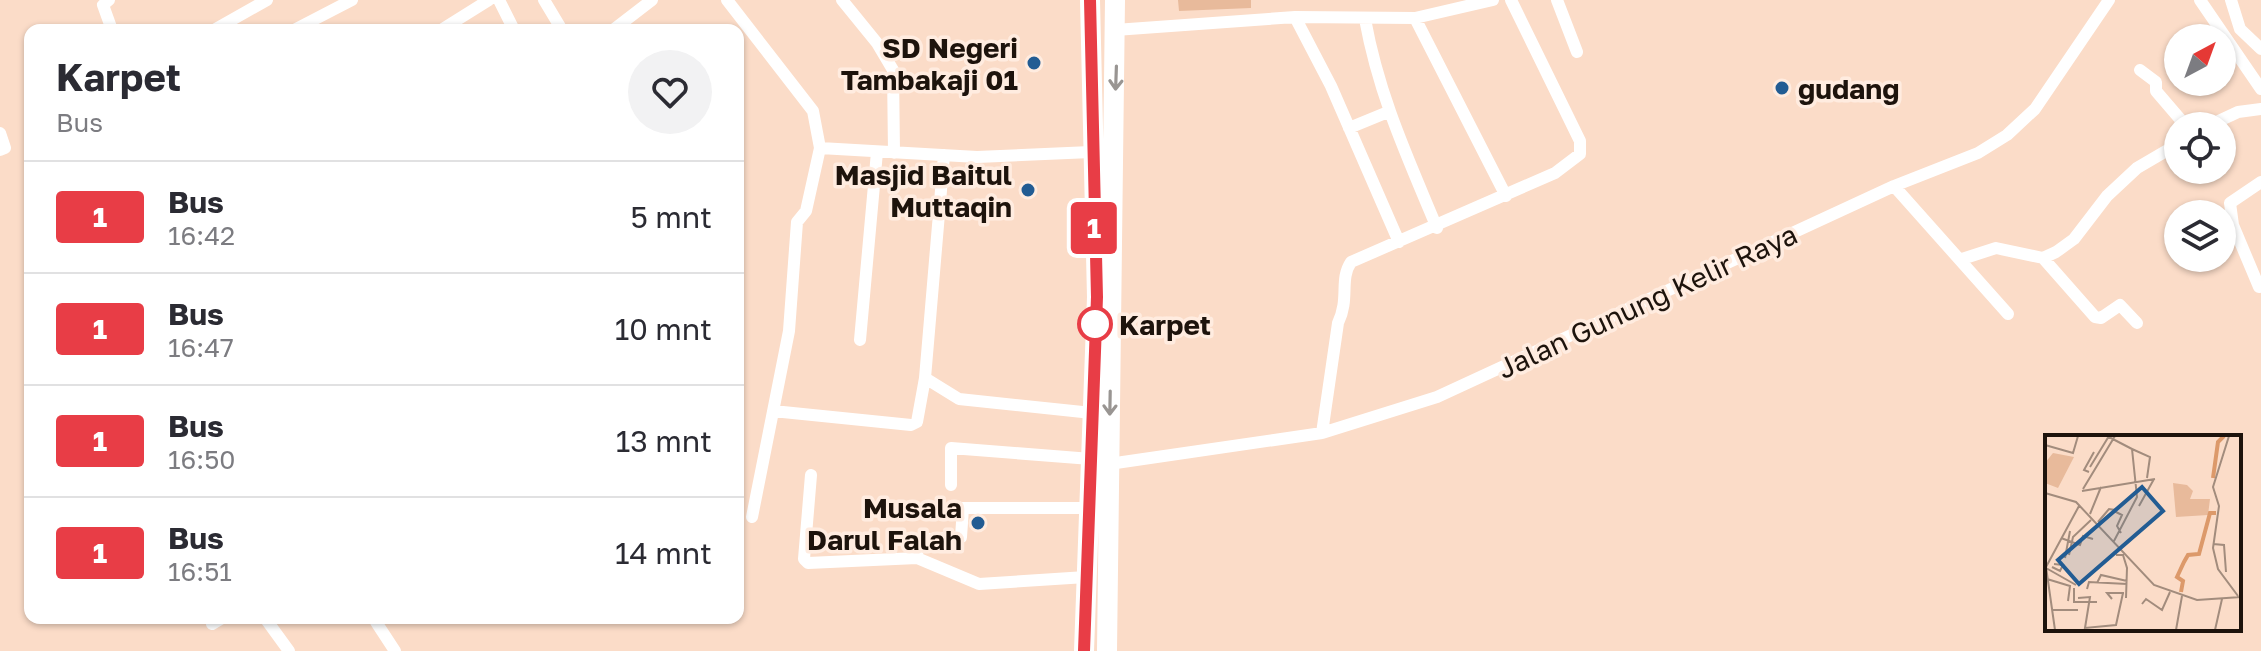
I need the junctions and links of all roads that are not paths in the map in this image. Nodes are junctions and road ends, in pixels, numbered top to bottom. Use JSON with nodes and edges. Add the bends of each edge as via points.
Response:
{"nodes":[{"id":1,"x":109,"y":0,"type":"edge"},
{"id":2,"x":267,"y":0,"type":"edge"},
{"id":3,"x":352,"y":0,"type":"edge"},
{"id":4,"x":489,"y":0,"type":"edge"},
{"id":5,"x":499,"y":0,"type":"edge"},
{"id":6,"x":544,"y":0,"type":"edge"},
{"id":7,"x":652,"y":0,"type":"edge"},
{"id":8,"x":727,"y":0,"type":"edge"},
{"id":9,"x":842,"y":0,"type":"edge"},
{"id":10,"x":1090,"y":0,"type":"edge"},
{"id":11,"x":1115,"y":0,"type":"edge"},
{"id":12,"x":1493,"y":0,"type":"edge"},
{"id":13,"x":1511,"y":0,"type":"edge"},
{"id":14,"x":1557,"y":0,"type":"edge"},
{"id":15,"x":2109,"y":0,"type":"edge"},
{"id":16,"x":2200,"y":0,"type":"edge"},
{"id":17,"x":2231,"y":0,"type":"edge"},
{"id":18,"x":1295,"y":17,"type":"junction"},
{"id":19,"x":1415,"y":18,"type":"junction"},
{"id":20,"x":1365,"y":19,"type":"junction"},
{"id":21,"x":109,"y":24,"type":"edge"},
{"id":22,"x":225,"y":24,"type":"edge"},
{"id":23,"x":306,"y":24,"type":"edge"},
{"id":24,"x":451,"y":24,"type":"edge"},
{"id":25,"x":511,"y":24,"type":"edge"},
{"id":26,"x":558,"y":24,"type":"edge"},
{"id":27,"x":621,"y":24,"type":"edge"},
{"id":28,"x":1115,"y":30,"type":"junction"},
{"id":29,"x":2261,"y":49,"type":"edge"},
{"id":30,"x":1577,"y":52,"type":"dead end"},
{"id":31,"x":2140,"y":70,"type":"dead end"},
{"id":32,"x":2261,"y":89,"type":"edge"},
{"id":33,"x":2261,"y":109,"type":"edge"},
{"id":34,"x":1388,"y":112,"type":"junction"},
{"id":35,"x":2174,"y":112,"type":"edge"},
{"id":36,"x":2236,"y":113,"type":"edge"},
{"id":37,"x":1349,"y":128,"type":"junction"},
{"id":38,"x":0,"y":133,"type":"edge"},
{"id":39,"x":820,"y":148,"type":"junction"},
{"id":40,"x":0,"y":150,"type":"edge"},
{"id":41,"x":877,"y":152,"type":"junction"},
{"id":42,"x":1091,"y":152,"type":"junction"},
{"id":43,"x":2164,"y":152,"type":"edge"},
{"id":44,"x":894,"y":153,"type":"junction"},
{"id":45,"x":944,"y":155,"type":"junction"},
{"id":46,"x":2261,"y":182,"type":"edge"},
{"id":47,"x":1894,"y":186,"type":"junction"},
{"id":48,"x":1506,"y":196,"type":"junction"},
{"id":49,"x":1437,"y":228,"type":"junction"},
{"id":50,"x":1399,"y":242,"type":"junction"},
{"id":51,"x":2043,"y":258,"type":"junction"},
{"id":52,"x":1962,"y":259,"type":"junction"},
{"id":53,"x":2259,"y":287,"type":"edge"},
{"id":54,"x":2008,"y":314,"type":"dead end"},
{"id":55,"x":2137,"y":323,"type":"dead end"},
{"id":56,"x":860,"y":340,"type":"dead end"},
{"id":57,"x":925,"y":378,"type":"junction"},
{"id":58,"x":773,"y":411,"type":"junction"},
{"id":59,"x":1092,"y":413,"type":"junction"},
{"id":60,"x":1322,"y":433,"type":"junction"},
{"id":61,"x":1100,"y":462,"type":"junction"},
{"id":62,"x":811,"y":475,"type":"dead end"},
{"id":63,"x":951,"y":485,"type":"dead end"},
{"id":64,"x":1090,"y":508,"type":"junction"},
{"id":65,"x":752,"y":517,"type":"dead end"},
{"id":66,"x":917,"y":558,"type":"junction"},
{"id":67,"x":1086,"y":577,"type":"junction"},
{"id":68,"x":269,"y":624,"type":"edge"},
{"id":69,"x":377,"y":624,"type":"edge"},
{"id":70,"x":289,"y":651,"type":"edge"},
{"id":71,"x":395,"y":651,"type":"edge"},
{"id":72,"x":1084,"y":651,"type":"edge"},
{"id":73,"x":1107,"y":651,"type":"edge"}],
"edges":[{"from":1,"to":21,"type":"street","via":[[103,12]]},
{"from":2,"to":22,"type":"street"},
{"from":3,"to":23,"type":"street"},
{"from":4,"to":24,"type":"street"},
{"from":5,"to":25,"type":"street"},
{"from":6,"to":26,"type":"street"},
{"from":7,"to":27,"type":"street"},
{"from":8,"to":39,"type":"street","via":[[813,111]]},
{"from":9,"to":44,"type":"street","via":[[893,70]]},
{"from":10,"to":42,"type":"highway"},
{"from":11,"to":28,"type":"highway"},
{"from":12,"to":19,"type":"street"},
{"from":13,"to":48,"type":"street","via":[[1581,149],[1555,173]]},
{"from":14,"to":30,"type":"street"},
{"from":15,"to":47,"type":"street","name":"Jalan Gunung Kelir Raya","via":[[2055,84],[2007,135],[1978,153]]},
{"from":16,"to":32,"type":"street"},
{"from":17,"to":29,"type":"street","via":[[2240,29]]},
{"from":18,"to":20,"type":"street"},
{"from":18,"to":28,"type":"street"},
{"from":18,"to":37,"type":"street"},
{"from":19,"to":20,"type":"street"},
{"from":19,"to":48,"type":"street"},
{"from":20,"to":34,"type":"street"},
{"from":28,"to":61,"type":"highway","one_way":true},
{"from":31,"to":35,"type":"street","via":[[2156,82],[2156,91]]},
{"from":33,"to":36,"type":"street"},
{"from":34,"to":37,"type":"street"},
{"from":34,"to":49,"type":"street"},
{"from":37,"to":50,"type":"street"},
{"from":38,"to":40,"type":"street","via":[[5,148]]},
{"from":39,"to":41,"type":"street"},
{"from":39,"to":58,"type":"street","via":[[806,211],[797,222],[789,331]]},
{"from":41,"to":44,"type":"street"},
{"from":41,"to":56,"type":"street"},
{"from":42,"to":45,"type":"street"},
{"from":42,"to":59,"type":"highway","via":[[1097,297]]},
{"from":43,"to":51,"type":"street","via":[[2107,196],[2074,239]]},
{"from":44,"to":45,"type":"street"},
{"from":45,"to":57,"type":"street"},
{"from":46,"to":53,"type":"street","via":[[2230,203],[2233,225]]},
{"from":47,"to":52,"type":"street"},
{"from":47,"to":60,"type":"street","name":"Jalan Gunung Kelir Raya","via":[[1492,374]]},
{"from":48,"to":49,"type":"street"},
{"from":49,"to":50,"type":"street"},
{"from":50,"to":60,"type":"street","via":[[1355,260],[1346,270],[1346,307],[1338,323]]},
{"from":51,"to":52,"type":"street","via":[[1996,248]]},
{"from":51,"to":55,"type":"street","via":[[2095,317],[2120,305]]},
{"from":52,"to":54,"type":"street"},
{"from":57,"to":58,"type":"street","via":[[918,419],[911,425]]},
{"from":57,"to":59,"type":"street","via":[[954,396]]},
{"from":58,"to":65,"type":"street"},
{"from":59,"to":61,"type":"highway"},
{"from":60,"to":61,"type":"street","name":"Jalan Gunung Kelir Raya"},
{"from":61,"to":63,"type":"street","name":"Jalan Gunung Kelir Raya","via":[[951,448]]},
{"from":61,"to":64,"type":"highway"},
{"from":61,"to":73,"type":"highway"},
{"from":62,"to":66,"type":"street","via":[[807,563]]},
{"from":64,"to":66,"type":"street","via":[[963,508],[961,537],[919,539]]},
{"from":64,"to":67,"type":"highway"},
{"from":66,"to":67,"type":"street","via":[[979,584]]},
{"from":67,"to":72,"type":"highway"},
{"from":68,"to":70,"type":"street"},
{"from":69,"to":71,"type":"street"}]}
